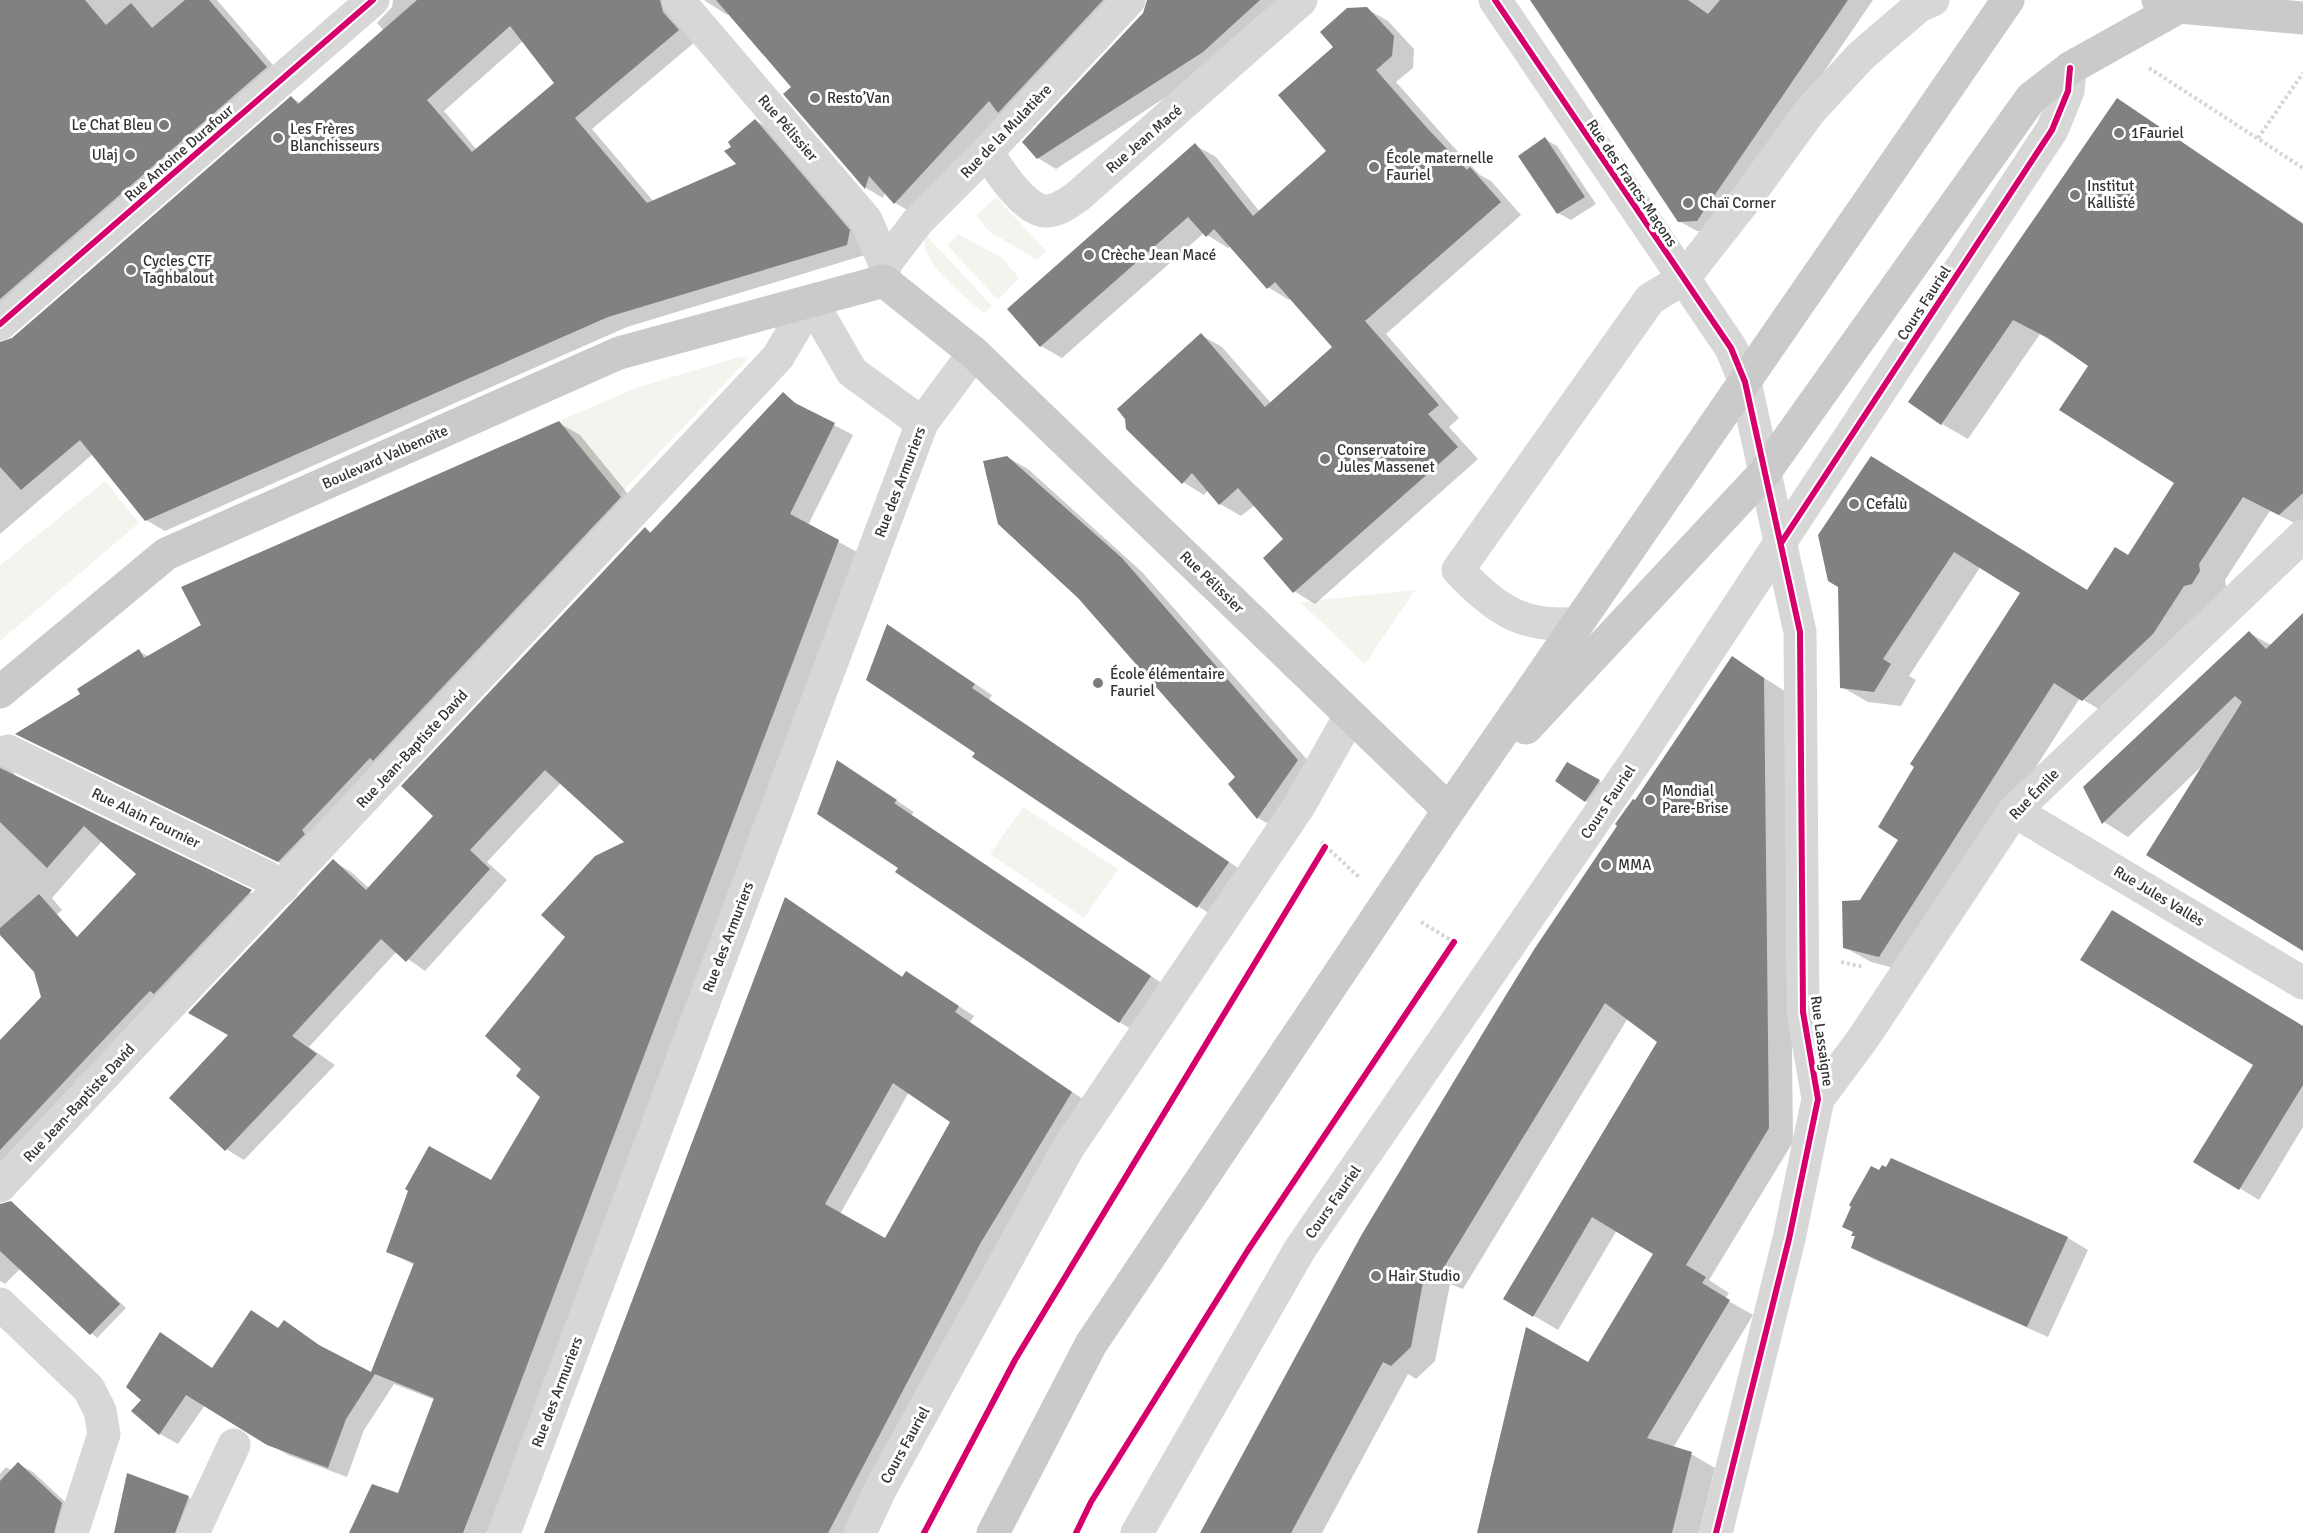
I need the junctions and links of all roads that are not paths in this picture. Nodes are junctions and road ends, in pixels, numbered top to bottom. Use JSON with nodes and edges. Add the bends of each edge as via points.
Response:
{"nodes":[{"id":1,"x":373,"y":0,"type":"edge"},
{"id":2,"x":678,"y":0,"type":"edge"},
{"id":3,"x":1129,"y":0,"type":"edge"},
{"id":4,"x":1301,"y":0,"type":"edge"},
{"id":5,"x":1495,"y":0,"type":"edge"},
{"id":6,"x":1933,"y":0,"type":"edge"},
{"id":7,"x":2008,"y":0,"type":"edge"},
{"id":8,"x":2169,"y":4,"type":"edge"},
{"id":9,"x":2303,"y":18,"type":"edge"},
{"id":10,"x":2070,"y":68,"type":"junction"},
{"id":11,"x":987,"y":152,"type":"junction"},
{"id":12,"x":885,"y":272,"type":"junction"},
{"id":13,"x":1683,"y":279,"type":"junction"},
{"id":14,"x":812,"y":302,"type":"junction"},
{"id":15,"x":0,"y":324,"type":"edge"},
{"id":16,"x":974,"y":353,"type":"junction"},
{"id":17,"x":1745,"y":382,"type":"junction"},
{"id":18,"x":922,"y":423,"type":"junction"},
{"id":19,"x":1765,"y":472,"type":"junction"},
{"id":20,"x":2303,"y":536,"type":"edge"},
{"id":21,"x":1781,"y":543,"type":"junction"},
{"id":22,"x":1578,"y":623,"type":"junction"},
{"id":23,"x":0,"y":692,"type":"edge"},
{"id":24,"x":1350,"y":716,"type":"junction"},
{"id":25,"x":8,"y":751,"type":"dead end"},
{"id":26,"x":1449,"y":810,"type":"junction"},
{"id":27,"x":2014,"y":811,"type":"junction"},
{"id":28,"x":282,"y":888,"type":"junction"},
{"id":29,"x":2303,"y":983,"type":"edge"},
{"id":30,"x":1818,"y":1098,"type":"junction"},
{"id":31,"x":0,"y":1186,"type":"edge"},
{"id":32,"x":0,"y":1304,"type":"edge"},
{"id":33,"x":234,"y":1445,"type":"dead end"},
{"id":34,"x":72,"y":1533,"type":"edge"},
{"id":35,"x":193,"y":1533,"type":"edge"},
{"id":36,"x":504,"y":1533,"type":"edge"},
{"id":37,"x":860,"y":1533,"type":"edge"},
{"id":38,"x":993,"y":1533,"type":"edge"},
{"id":39,"x":1137,"y":1533,"type":"edge"},
{"id":40,"x":1716,"y":1533,"type":"edge"}],
"edges":[{"from":1,"to":15,"type":"street","name":"Rue Antoine Durafour"},
{"from":2,"to":12,"type":"street","name":"Rue Pélissier","via":[[867,220]]},
{"from":3,"to":11,"type":"street","name":"Rue de la Mulatière"},
{"from":4,"to":11,"type":"street","name":"Rue Jean Macé","via":[[1060,208],[1033,209]]},
{"from":5,"to":13,"type":"street","name":"Rue des Francs-Maçons"},
{"from":6,"to":13,"type":"street","via":[[1919,6],[1861,56],[1810,111]]},
{"from":7,"to":17,"type":"main road","name":"Cours Fauriel"},
{"from":8,"to":9,"type":"main road"},
{"from":8,"to":10,"type":"main road","name":"Cours Fauriel"},
{"from":10,"to":19,"type":"main road","name":"Cours Fauriel","via":[[2031,98]]},
{"from":10,"to":21,"type":"street","name":"Cours Fauriel","via":[[2068,91],[2052,130]]},
{"from":11,"to":12,"type":"street","name":"Rue de la Mulatière","via":[[918,221]]},
{"from":12,"to":14,"type":"main road","name":"Boulevard Valbenoîte"},
{"from":12,"to":16,"type":"main road","name":"Rue Pélissier"},
{"from":13,"to":17,"type":"street","name":"Rue des Francs-Maçons","via":[[1731,348]]},
{"from":13,"to":22,"type":"street","via":[[1650,299],[1458,570],[1480,593],[1529,622],[1554,626]]},
{"from":14,"to":18,"type":"street","via":[[852,372]]},
{"from":14,"to":23,"type":"main road","name":"Boulevard Valbenoîte","via":[[619,353],[166,554]]},
{"from":14,"to":28,"type":"street","name":"Rue Jean-Baptiste David","via":[[778,357]]},
{"from":16,"to":18,"type":"street","name":"Rue des Armuriers"},
{"from":16,"to":24,"type":"main road","name":"Rue Pélissier"},
{"from":17,"to":19,"type":"street"},
{"from":17,"to":22,"type":"main road","name":"Cours Fauriel"},
{"from":18,"to":36,"type":"street","name":"Rue des Armuriers"},
{"from":19,"to":21,"type":"street","name":"Rue Lassaigne"},
{"from":19,"to":26,"type":"main road","name":"Cours Fauriel"},
{"from":20,"to":27,"type":"street","name":"Rue Émile"},
{"from":21,"to":30,"type":"street","name":"Rue Lassaigne","via":[[1800,632],[1803,1012]]},
{"from":21,"to":39,"type":"street","name":"Cours Fauriel","via":[[1300,1249]]},
{"from":22,"to":26,"type":"main road","name":"Cours Fauriel"},
{"from":24,"to":26,"type":"main road","name":"Rue Pélissier"},
{"from":24,"to":37,"type":"street","name":"Cours Fauriel","via":[[1299,806],[1068,1148]]},
{"from":25,"to":28,"type":"street","name":"Rue Alain Fournier","via":[[267,877]]},
{"from":26,"to":38,"type":"main road","name":"Cours Fauriel","via":[[1091,1344]]},
{"from":27,"to":29,"type":"street","name":"Rue Jules Vallès"},
{"from":27,"to":30,"type":"street","name":"Rue Émile","via":[[1862,1040]]},
{"from":28,"to":31,"type":"street","name":"Rue Jean-Baptiste David"},
{"from":30,"to":40,"type":"street","name":"Rue Lassaigne","via":[[1784,1262]]},
{"from":32,"to":34,"type":"street","via":[[89,1389],[100,1411],[105,1434]]},
{"from":33,"to":35,"type":"street"}]}
